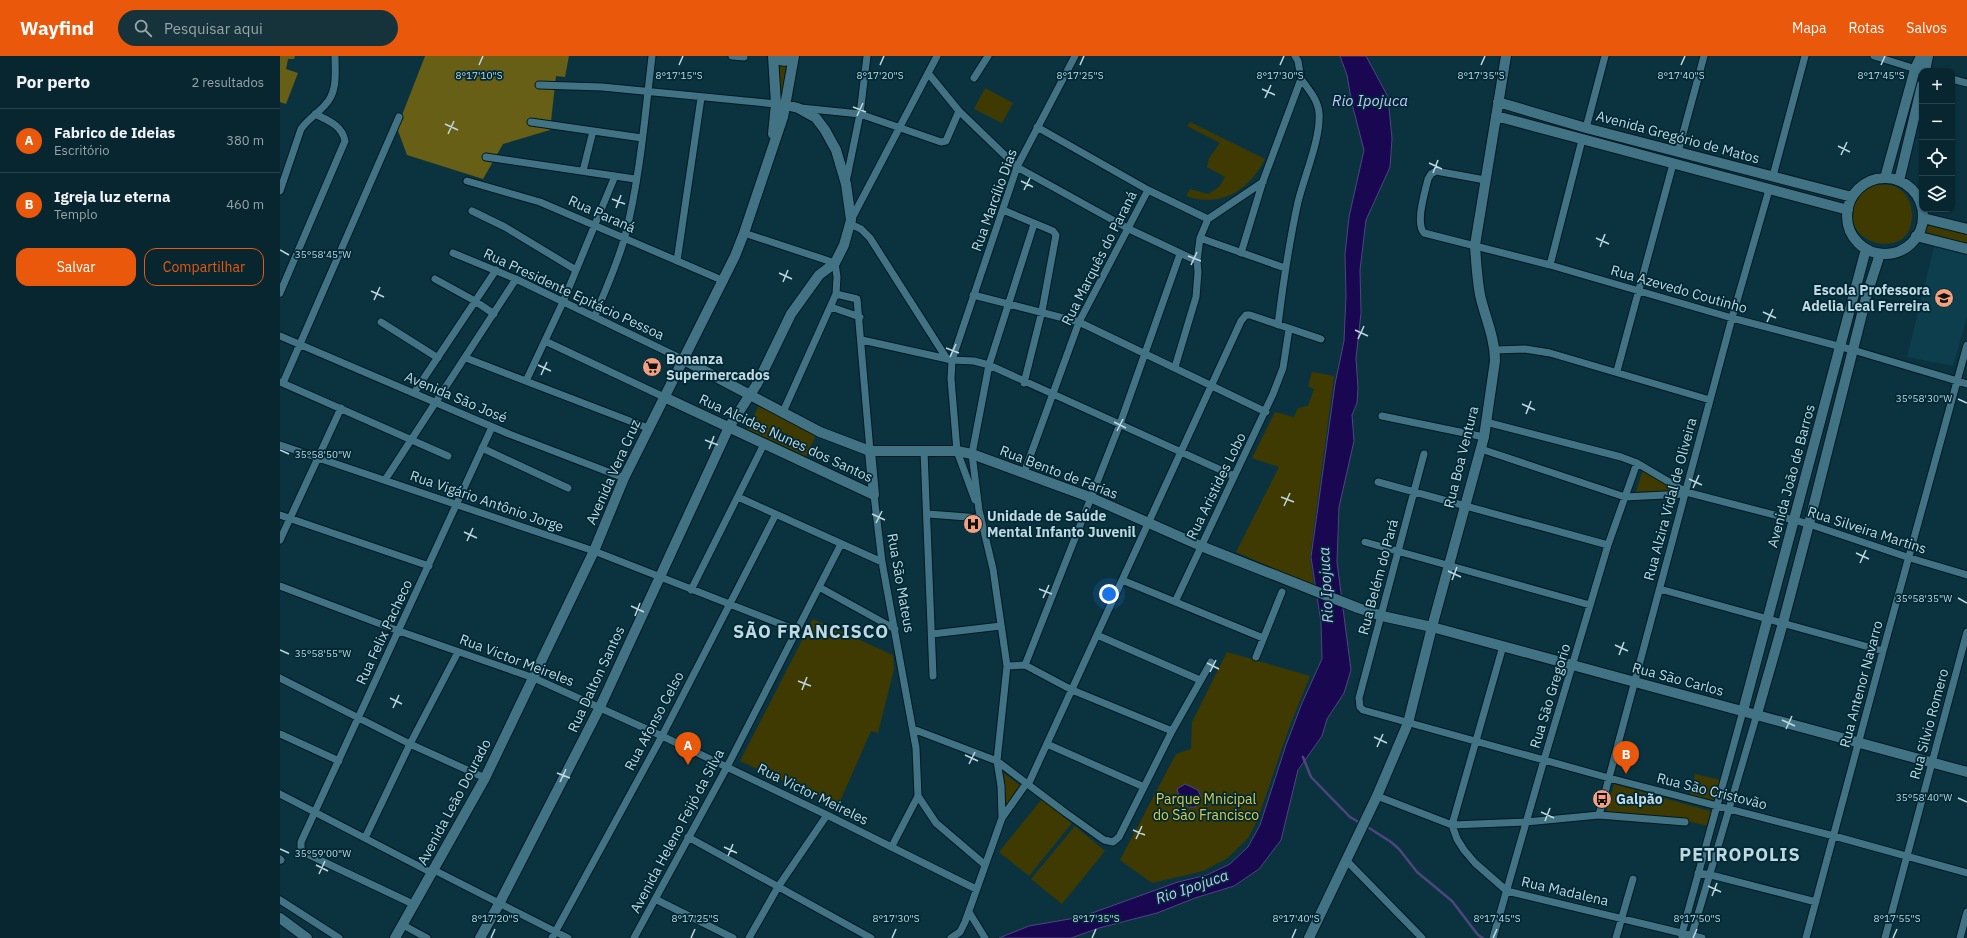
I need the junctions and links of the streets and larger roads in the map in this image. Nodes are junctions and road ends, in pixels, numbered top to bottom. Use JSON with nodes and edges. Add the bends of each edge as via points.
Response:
{"nodes":[{"id":1,"x":335,"y":56,"type":"edge"},
{"id":2,"x":652,"y":56,"type":"edge"},
{"id":3,"x":732,"y":56,"type":"edge"},
{"id":4,"x":773,"y":56,"type":"edge"},
{"id":5,"x":794,"y":56,"type":"edge"},
{"id":6,"x":867,"y":56,"type":"edge"},
{"id":7,"x":937,"y":56,"type":"edge"},
{"id":8,"x":988,"y":56,"type":"edge"},
{"id":9,"x":1075,"y":56,"type":"edge"},
{"id":10,"x":1294,"y":56,"type":"edge"},
{"id":11,"x":1506,"y":56,"type":"edge"},
{"id":12,"x":1605,"y":56,"type":"edge"},
{"id":13,"x":1704,"y":56,"type":"edge"},
{"id":14,"x":1805,"y":56,"type":"edge"},
{"id":15,"x":1874,"y":56,"type":"edge"},
{"id":16,"x":1921,"y":56,"type":"edge"},
{"id":17,"x":1928,"y":56,"type":"edge"},
{"id":18,"x":744,"y":57,"type":"dead end"},
{"id":19,"x":1921,"y":68,"type":"edge"},
{"id":20,"x":1922,"y":68,"type":"edge"},
{"id":21,"x":1919,"y":69,"type":"edge"},
{"id":22,"x":928,"y":74,"type":"junction"},
{"id":23,"x":1919,"y":76,"type":"edge"},
{"id":24,"x":974,"y":78,"type":"dead end"},
{"id":25,"x":1301,"y":79,"type":"junction"},
{"id":26,"x":1955,"y":80,"type":"edge"},
{"id":27,"x":1967,"y":83,"type":"edge"},
{"id":28,"x":540,"y":85,"type":"dead end"},
{"id":29,"x":647,"y":92,"type":"junction"},
{"id":30,"x":1919,"y":97,"type":"edge"},
{"id":31,"x":701,"y":98,"type":"junction"},
{"id":32,"x":1498,"y":102,"type":"junction"},
{"id":33,"x":781,"y":104,"type":"junction"},
{"id":34,"x":798,"y":108,"type":"junction"},
{"id":35,"x":959,"y":111,"type":"junction"},
{"id":36,"x":315,"y":114,"type":"junction"},
{"id":37,"x":860,"y":114,"type":"junction"},
{"id":38,"x":1496,"y":116,"type":"junction"},
{"id":39,"x":399,"y":117,"type":"dead end"},
{"id":40,"x":531,"y":122,"type":"dead end"},
{"id":41,"x":900,"y":126,"type":"junction"},
{"id":42,"x":1037,"y":127,"type":"junction"},
{"id":43,"x":1586,"y":128,"type":"junction"},
{"id":44,"x":593,"y":131,"type":"junction"},
{"id":45,"x":642,"y":138,"type":"junction"},
{"id":46,"x":1582,"y":140,"type":"junction"},
{"id":47,"x":1678,"y":152,"type":"junction"},
{"id":48,"x":486,"y":157,"type":"dead end"},
{"id":49,"x":1673,"y":164,"type":"junction"},
{"id":50,"x":1017,"y":167,"type":"junction"},
{"id":51,"x":583,"y":171,"type":"junction"},
{"id":52,"x":615,"y":176,"type":"junction"},
{"id":53,"x":1773,"y":176,"type":"junction"},
{"id":54,"x":1885,"y":178,"type":"junction"},
{"id":55,"x":636,"y":179,"type":"junction"},
{"id":56,"x":1485,"y":180,"type":"junction"},
{"id":57,"x":467,"y":181,"type":"dead end"},
{"id":58,"x":1263,"y":181,"type":"junction"},
{"id":59,"x":1898,"y":181,"type":"junction"},
{"id":60,"x":846,"y":184,"type":"junction"},
{"id":61,"x":1148,"y":190,"type":"junction"},
{"id":62,"x":1769,"y":190,"type":"junction"},
{"id":63,"x":280,"y":191,"type":"edge"},
{"id":64,"x":1852,"y":197,"type":"junction"},
{"id":65,"x":1003,"y":210,"type":"junction"},
{"id":66,"x":1848,"y":210,"type":"junction"},
{"id":67,"x":472,"y":211,"type":"dead end"},
{"id":68,"x":1923,"y":218,"type":"junction"},
{"id":69,"x":1208,"y":219,"type":"junction"},
{"id":70,"x":851,"y":222,"type":"junction"},
{"id":71,"x":1034,"y":224,"type":"junction"},
{"id":72,"x":595,"y":226,"type":"junction"},
{"id":73,"x":1129,"y":228,"type":"junction"},
{"id":74,"x":1967,"y":229,"type":"edge"},
{"id":75,"x":744,"y":234,"type":"junction"},
{"id":76,"x":1916,"y":236,"type":"junction"},
{"id":77,"x":624,"y":238,"type":"junction"},
{"id":78,"x":1200,"y":238,"type":"junction"},
{"id":79,"x":1475,"y":245,"type":"junction"},
{"id":80,"x":1866,"y":249,"type":"junction"},
{"id":81,"x":1967,"y":249,"type":"edge"},
{"id":82,"x":453,"y":253,"type":"dead end"},
{"id":83,"x":1241,"y":253,"type":"junction"},
{"id":84,"x":1180,"y":254,"type":"junction"},
{"id":85,"x":1880,"y":254,"type":"junction"},
{"id":86,"x":677,"y":261,"type":"junction"},
{"id":87,"x":1197,"y":261,"type":"junction"},
{"id":88,"x":835,"y":263,"type":"junction"},
{"id":89,"x":1550,"y":266,"type":"junction"},
{"id":90,"x":1285,"y":268,"type":"junction"},
{"id":91,"x":496,"y":270,"type":"junction"},
{"id":92,"x":576,"y":270,"type":"junction"},
{"id":93,"x":435,"y":279,"type":"dead end"},
{"id":94,"x":516,"y":279,"type":"junction"},
{"id":95,"x":724,"y":280,"type":"junction"},
{"id":96,"x":1640,"y":291,"type":"junction"},
{"id":97,"x":280,"y":293,"type":"edge"},
{"id":98,"x":836,"y":294,"type":"junction"},
{"id":99,"x":973,"y":295,"type":"junction"},
{"id":100,"x":476,"y":301,"type":"junction"},
{"id":101,"x":563,"y":302,"type":"junction"},
{"id":102,"x":1010,"y":303,"type":"junction"},
{"id":103,"x":831,"y":307,"type":"junction"},
{"id":104,"x":1042,"y":311,"type":"junction"},
{"id":105,"x":494,"y":314,"type":"junction"},
{"id":106,"x":595,"y":316,"type":"junction"},
{"id":107,"x":860,"y":317,"type":"junction"},
{"id":108,"x":1732,"y":318,"type":"junction"},
{"id":109,"x":381,"y":322,"type":"dead end"},
{"id":110,"x":1079,"y":322,"type":"junction"},
{"id":111,"x":1278,"y":326,"type":"junction"},
{"id":112,"x":1289,"y":329,"type":"junction"},
{"id":113,"x":280,"y":336,"type":"edge"},
{"id":114,"x":1321,"y":339,"type":"dead end"},
{"id":115,"x":862,"y":340,"type":"junction"},
{"id":116,"x":545,"y":341,"type":"junction"},
{"id":117,"x":299,"y":345,"type":"junction"},
{"id":118,"x":1839,"y":346,"type":"junction"},
{"id":119,"x":1967,"y":346,"type":"edge"},
{"id":120,"x":1495,"y":350,"type":"junction"},
{"id":121,"x":1853,"y":350,"type":"junction"},
{"id":122,"x":1146,"y":353,"type":"junction"},
{"id":123,"x":438,"y":358,"type":"junction"},
{"id":124,"x":466,"y":358,"type":"junction"},
{"id":125,"x":949,"y":359,"type":"junction"},
{"id":126,"x":684,"y":360,"type":"junction"},
{"id":127,"x":989,"y":366,"type":"junction"},
{"id":128,"x":1174,"y":367,"type":"junction"},
{"id":129,"x":1617,"y":371,"type":"junction"},
{"id":130,"x":526,"y":381,"type":"junction"},
{"id":131,"x":1957,"y":381,"type":"junction"},
{"id":132,"x":281,"y":382,"type":"edge"},
{"id":133,"x":1024,"y":383,"type":"junction"},
{"id":134,"x":1967,"y":384,"type":"edge"},
{"id":135,"x":1211,"y":387,"type":"junction"},
{"id":136,"x":414,"y":392,"type":"junction"},
{"id":137,"x":750,"y":396,"type":"junction"},
{"id":138,"x":1053,"y":396,"type":"junction"},
{"id":139,"x":664,"y":397,"type":"junction"},
{"id":140,"x":1710,"y":400,"type":"junction"},
{"id":141,"x":436,"y":401,"type":"junction"},
{"id":142,"x":341,"y":408,"type":"junction"},
{"id":143,"x":783,"y":412,"type":"junction"},
{"id":144,"x":1266,"y":412,"type":"junction"},
{"id":145,"x":1382,"y":416,"type":"dead end"},
{"id":146,"x":1486,"y":422,"type":"junction"},
{"id":147,"x":1120,"y":424,"type":"junction"},
{"id":148,"x":492,"y":427,"type":"junction"},
{"id":149,"x":729,"y":427,"type":"junction"},
{"id":150,"x":648,"y":428,"type":"junction"},
{"id":151,"x":1484,"y":437,"type":"junction"},
{"id":152,"x":411,"y":439,"type":"junction"},
{"id":153,"x":764,"y":444,"type":"junction"},
{"id":154,"x":280,"y":445,"type":"edge"},
{"id":155,"x":482,"y":448,"type":"junction"},
{"id":156,"x":1481,"y":449,"type":"junction"},
{"id":157,"x":870,"y":451,"type":"junction"},
{"id":158,"x":924,"y":451,"type":"junction"},
{"id":159,"x":957,"y":451,"type":"junction"},
{"id":160,"x":1180,"y":453,"type":"junction"},
{"id":161,"x":972,"y":454,"type":"junction"},
{"id":162,"x":1424,"y":454,"type":"dead end"},
{"id":163,"x":448,"y":456,"type":"dead end"},
{"id":164,"x":318,"y":458,"type":"junction"},
{"id":165,"x":1637,"y":463,"type":"junction"},
{"id":166,"x":1024,"y":473,"type":"junction"},
{"id":167,"x":1234,"y":476,"type":"junction"},
{"id":168,"x":624,"y":478,"type":"junction"},
{"id":169,"x":385,"y":480,"type":"junction"},
{"id":170,"x":1378,"y":482,"type":"dead end"},
{"id":171,"x":568,"y":488,"type":"dead end"},
{"id":172,"x":1414,"y":492,"type":"junction"},
{"id":173,"x":1686,"y":493,"type":"junction"},
{"id":174,"x":874,"y":495,"type":"junction"},
{"id":175,"x":738,"y":497,"type":"junction"},
{"id":176,"x":1625,"y":497,"type":"junction"},
{"id":177,"x":1092,"y":498,"type":"junction"},
{"id":178,"x":455,"y":504,"type":"junction"},
{"id":179,"x":1464,"y":506,"type":"junction"},
{"id":180,"x":979,"y":510,"type":"junction"},
{"id":181,"x":776,"y":514,"type":"junction"},
{"id":182,"x":928,"y":514,"type":"junction"},
{"id":183,"x":280,"y":515,"type":"edge"},
{"id":184,"x":290,"y":518,"type":"junction"},
{"id":185,"x":980,"y":518,"type":"junction"},
{"id":186,"x":1794,"y":520,"type":"junction"},
{"id":187,"x":1149,"y":524,"type":"junction"},
{"id":188,"x":1809,"y":524,"type":"junction"},
{"id":189,"x":280,"y":540,"type":"edge"},
{"id":190,"x":1365,"y":542,"type":"dead end"},
{"id":191,"x":841,"y":544,"type":"junction"},
{"id":192,"x":1608,"y":545,"type":"junction"},
{"id":193,"x":1201,"y":546,"type":"junction"},
{"id":194,"x":594,"y":551,"type":"junction"},
{"id":195,"x":1397,"y":551,"type":"junction"},
{"id":196,"x":1910,"y":558,"type":"junction"},
{"id":197,"x":882,"y":562,"type":"junction"},
{"id":198,"x":1448,"y":565,"type":"junction"},
{"id":199,"x":429,"y":566,"type":"junction"},
{"id":200,"x":1967,"y":575,"type":"edge"},
{"id":201,"x":658,"y":577,"type":"junction"},
{"id":202,"x":1122,"y":580,"type":"junction"},
{"id":203,"x":280,"y":586,"type":"edge"},
{"id":204,"x":819,"y":587,"type":"junction"},
{"id":205,"x":1660,"y":589,"type":"junction"},
{"id":206,"x":691,"y":590,"type":"junction"},
{"id":207,"x":1282,"y":592,"type":"dead end"},
{"id":208,"x":1175,"y":602,"type":"junction"},
{"id":209,"x":728,"y":604,"type":"junction"},
{"id":210,"x":1590,"y":605,"type":"junction"},
{"id":211,"x":1358,"y":608,"type":"joint"},
{"id":212,"x":1382,"y":616,"type":"junction"},
{"id":213,"x":1768,"y":619,"type":"junction"},
{"id":214,"x":1783,"y":623,"type":"junction"},
{"id":215,"x":1001,"y":626,"type":"junction"},
{"id":216,"x":1432,"y":627,"type":"junction"},
{"id":217,"x":895,"y":629,"type":"junction"},
{"id":218,"x":796,"y":630,"type":"junction"},
{"id":219,"x":399,"y":631,"type":"junction"},
{"id":220,"x":1967,"y":632,"type":"edge"},
{"id":221,"x":932,"y":634,"type":"junction"},
{"id":222,"x":1097,"y":635,"type":"junction"},
{"id":223,"x":1263,"y":638,"type":"junction"},
{"id":224,"x":1503,"y":646,"type":"junction"},
{"id":225,"x":1883,"y":651,"type":"junction"},
{"id":226,"x":458,"y":652,"type":"junction"},
{"id":227,"x":1256,"y":657,"type":"dead end"},
{"id":228,"x":1211,"y":662,"type":"dead end"},
{"id":229,"x":1573,"y":664,"type":"junction"},
{"id":230,"x":1025,"y":665,"type":"junction"},
{"id":231,"x":1007,"y":666,"type":"junction"},
{"id":232,"x":933,"y":676,"type":"dead end"},
{"id":233,"x":280,"y":678,"type":"edge"},
{"id":234,"x":534,"y":678,"type":"junction"},
{"id":235,"x":1200,"y":680,"type":"junction"},
{"id":236,"x":1635,"y":682,"type":"junction"},
{"id":237,"x":1072,"y":690,"type":"junction"},
{"id":238,"x":600,"y":707,"type":"junction"},
{"id":239,"x":1360,"y":707,"type":"joint"},
{"id":240,"x":1743,"y":710,"type":"junction"},
{"id":241,"x":1756,"y":714,"type":"junction"},
{"id":242,"x":359,"y":718,"type":"junction"},
{"id":243,"x":1408,"y":723,"type":"junction"},
{"id":244,"x":913,"y":729,"type":"junction"},
{"id":245,"x":1172,"y":731,"type":"junction"},
{"id":246,"x":280,"y":734,"type":"edge"},
{"id":247,"x":662,"y":736,"type":"junction"},
{"id":248,"x":1477,"y":741,"type":"junction"},
{"id":249,"x":1858,"y":743,"type":"junction"},
{"id":250,"x":410,"y":744,"type":"junction"},
{"id":251,"x":1047,"y":744,"type":"junction"},
{"id":252,"x":1544,"y":760,"type":"junction"},
{"id":253,"x":997,"y":761,"type":"junction"},
{"id":254,"x":339,"y":762,"type":"junction"},
{"id":255,"x":1932,"y":762,"type":"junction"},
{"id":256,"x":727,"y":767,"type":"junction"},
{"id":257,"x":1967,"y":772,"type":"edge"},
{"id":258,"x":485,"y":778,"type":"junction"},
{"id":259,"x":1609,"y":778,"type":"junction"},
{"id":260,"x":1027,"y":785,"type":"junction"},
{"id":261,"x":1144,"y":787,"type":"junction"},
{"id":262,"x":280,"y":794,"type":"edge"},
{"id":263,"x":918,"y":796,"type":"junction"},
{"id":264,"x":1377,"y":796,"type":"junction"},
{"id":265,"x":1717,"y":806,"type":"junction"},
{"id":266,"x":1729,"y":808,"type":"junction"},
{"id":267,"x":315,"y":811,"type":"junction"},
{"id":268,"x":827,"y":815,"type":"junction"},
{"id":269,"x":1599,"y":815,"type":"junction"},
{"id":270,"x":1002,"y":818,"type":"junction"},
{"id":271,"x":1526,"y":822,"type":"junction"},
{"id":272,"x":1685,"y":822,"type":"dead end"},
{"id":273,"x":1452,"y":825,"type":"junction"},
{"id":274,"x":1834,"y":836,"type":"junction"},
{"id":275,"x":688,"y":837,"type":"junction"},
{"id":276,"x":365,"y":838,"type":"junction"},
{"id":277,"x":892,"y":846,"type":"junction"},
{"id":278,"x":1906,"y":857,"type":"junction"},
{"id":279,"x":1346,"y":860,"type":"junction"},
{"id":280,"x":984,"y":864,"type":"junction"},
{"id":281,"x":433,"y":871,"type":"junction"},
{"id":282,"x":1967,"y":873,"type":"edge"},
{"id":283,"x":1698,"y":874,"type":"junction"},
{"id":284,"x":1711,"y":875,"type":"junction"},
{"id":285,"x":1633,"y":879,"type":"dead end"},
{"id":286,"x":778,"y":887,"type":"junction"},
{"id":287,"x":976,"y":889,"type":"junction"},
{"id":288,"x":1507,"y":891,"type":"junction"},
{"id":289,"x":654,"y":899,"type":"junction"},
{"id":290,"x":280,"y":900,"type":"edge"},
{"id":291,"x":1816,"y":902,"type":"junction"},
{"id":292,"x":499,"y":904,"type":"junction"},
{"id":293,"x":415,"y":905,"type":"junction"},
{"id":294,"x":969,"y":912,"type":"junction"},
{"id":295,"x":1967,"y":912,"type":"edge"},
{"id":296,"x":280,"y":918,"type":"edge"},
{"id":297,"x":1622,"y":918,"type":"junction"},
{"id":298,"x":404,"y":925,"type":"junction"},
{"id":299,"x":554,"y":935,"type":"edge"},
{"id":300,"x":1682,"y":935,"type":"edge"},
{"id":301,"x":985,"y":937,"type":"edge"},
{"id":302,"x":1692,"y":937,"type":"edge"},
{"id":303,"x":307,"y":938,"type":"edge"},
{"id":304,"x":339,"y":938,"type":"edge"},
{"id":305,"x":395,"y":938,"type":"edge"},
{"id":306,"x":427,"y":938,"type":"edge"},
{"id":307,"x":480,"y":938,"type":"edge"},
{"id":308,"x":568,"y":938,"type":"edge"},
{"id":309,"x":634,"y":938,"type":"edge"},
{"id":310,"x":733,"y":938,"type":"edge"},
{"id":311,"x":749,"y":938,"type":"edge"},
{"id":312,"x":870,"y":938,"type":"edge"},
{"id":313,"x":951,"y":938,"type":"edge"},
{"id":314,"x":1309,"y":938,"type":"edge"},
{"id":315,"x":1422,"y":938,"type":"edge"},
{"id":316,"x":1493,"y":938,"type":"edge"},
{"id":317,"x":1616,"y":938,"type":"edge"},
{"id":318,"x":1702,"y":938,"type":"edge"},
{"id":319,"x":1806,"y":938,"type":"edge"},
{"id":320,"x":1884,"y":938,"type":"edge"},
{"id":321,"x":1960,"y":938,"type":"edge"}],
"edges":[{"from":1,"to":36,"type":"street","via":[[335,85],[332,95]]},
{"from":2,"to":29,"type":"street"},
{"from":3,"to":18,"type":"street"},
{"from":4,"to":5,"type":"street","via":[[782,61]]},
{"from":4,"to":33,"type":"street"},
{"from":5,"to":33,"type":"street"},
{"from":6,"to":37,"type":"street"},
{"from":7,"to":22,"type":"street"},
{"from":8,"to":24,"type":"street"},
{"from":9,"to":42,"type":"street","name":"Rua Marcílio Dias"},
{"from":10,"to":25,"type":"street","via":[[1298,61]]},
{"from":11,"to":32,"type":"street","name":"Rua Boa Ventura"},
{"from":12,"to":43,"type":"street"},
{"from":13,"to":47,"type":"street"},
{"from":14,"to":53,"type":"street"},
{"from":15,"to":21,"type":"street"},
{"from":16,"to":19,"type":"street"},
{"from":17,"to":20,"type":"street"},
{"from":22,"to":35,"type":"street"},
{"from":22,"to":41,"type":"street"},
{"from":23,"to":54,"type":"street"},
{"from":25,"to":58,"type":"street"},
{"from":25,"to":90,"type":"street","via":[[1318,106],[1319,125]]},
{"from":26,"to":27,"type":"street"},
{"from":28,"to":29,"type":"street","via":[[602,86]]},
{"from":29,"to":31,"type":"street"},
{"from":29,"to":45,"type":"street"},
{"from":30,"to":59,"type":"street"},
{"from":31,"to":33,"type":"street"},
{"from":31,"to":86,"type":"street"},
{"from":32,"to":38,"type":"street","name":"Rua Boa Ventura"},
{"from":32,"to":43,"type":"street","name":"Avenida Gregório de Matos"},
{"from":33,"to":34,"type":"street"},
{"from":33,"to":75,"type":"street","name":"Avenida Vera Cruz","via":[[770,158]]},
{"from":34,"to":37,"type":"street"},
{"from":34,"to":60,"type":"street","via":[[816,118],[825,130],[836,150]]},
{"from":35,"to":41,"type":"street","via":[[946,141],[934,140]]},
{"from":35,"to":50,"type":"street"},
{"from":36,"to":63,"type":"street","via":[[300,129]]},
{"from":36,"to":97,"type":"street","via":[[338,127],[345,140]]},
{"from":37,"to":41,"type":"street"},
{"from":37,"to":60,"type":"street"},
{"from":38,"to":46,"type":"street","name":"Avenida Gregório de Matos"},
{"from":38,"to":56,"type":"street","name":"Rua Boa Ventura"},
{"from":39,"to":117,"type":"street"},
{"from":40,"to":44,"type":"street"},
{"from":41,"to":70,"type":"street"},
{"from":42,"to":50,"type":"street","name":"Rua Marcílio Dias"},
{"from":42,"to":61,"type":"street"},
{"from":43,"to":47,"type":"street","name":"Avenida Gregório de Matos"},
{"from":44,"to":45,"type":"street"},
{"from":44,"to":51,"type":"street"},
{"from":45,"to":55,"type":"street"},
{"from":46,"to":49,"type":"street","name":"Avenida Gregório de Matos"},
{"from":46,"to":89,"type":"street"},
{"from":47,"to":53,"type":"street","name":"Avenida Gregório de Matos"},
{"from":48,"to":51,"type":"street"},
{"from":49,"to":62,"type":"street","name":"Avenida Gregório de Matos"},
{"from":49,"to":96,"type":"street"},
{"from":50,"to":65,"type":"street","name":"Rua Marcílio Dias"},
{"from":50,"to":73,"type":"street"},
{"from":51,"to":52,"type":"street"},
{"from":52,"to":55,"type":"street"},
{"from":52,"to":72,"type":"street"},
{"from":53,"to":64,"type":"street","name":"Avenida Gregório de Matos"},
{"from":54,"to":59,"type":"street"},
{"from":54,"to":64,"type":"street","via":[[1872,180]]},
{"from":55,"to":77,"type":"street"},
{"from":56,"to":79,"type":"street","name":"Rua Boa Ventura"},
{"from":56,"to":79,"type":"street","name":"Rua Azevedo Coutinho","via":[[1436,171],[1431,174],[1420,220],[1424,233]]},
{"from":57,"to":72,"type":"street","name":"Rua Paraná","via":[[540,202]]},
{"from":58,"to":69,"type":"street"},
{"from":58,"to":83,"type":"street"},
{"from":59,"to":68,"type":"street","via":[[1909,187],[1916,195]]},
{"from":60,"to":70,"type":"street"},
{"from":61,"to":69,"type":"street"},
{"from":61,"to":73,"type":"street","name":"Rua Marquês do Paraná"},
{"from":62,"to":66,"type":"street","name":"Avenida Gregório de Matos"},
{"from":62,"to":108,"type":"street","name":"Rua Alzira Vidal de Oliveira"},
{"from":64,"to":66,"type":"street"},
{"from":65,"to":71,"type":"street"},
{"from":65,"to":99,"type":"street","name":"Rua Marcílio Dias"},
{"from":66,"to":80,"type":"street","via":[[1850,232]]},
{"from":67,"to":92,"type":"street","via":[[505,227]]},
{"from":68,"to":74,"type":"street"},
{"from":68,"to":76,"type":"street"},
{"from":69,"to":78,"type":"street"},
{"from":70,"to":88,"type":"street"},
{"from":70,"to":125,"type":"street","via":[[870,238]]},
{"from":71,"to":102,"type":"street"},
{"from":71,"to":104,"type":"street","via":[[1055,233]]},
{"from":72,"to":77,"type":"street","name":"Rua Paraná"},
{"from":72,"to":92,"type":"street"},
{"from":73,"to":84,"type":"street"},
{"from":73,"to":110,"type":"street","name":"Rua Marquês do Paraná"},
{"from":75,"to":88,"type":"street"},
{"from":75,"to":95,"type":"street","name":"Avenida Vera Cruz"},
{"from":76,"to":81,"type":"street"},
{"from":76,"to":85,"type":"street","via":[[1902,250]]},
{"from":77,"to":86,"type":"street","name":"Rua Paraná"},
{"from":77,"to":106,"type":"street"},
{"from":78,"to":83,"type":"street"},
{"from":78,"to":87,"type":"street"},
{"from":79,"to":89,"type":"street","name":"Rua Azevedo Coutinho"},
{"from":79,"to":120,"type":"street","name":"Rua Boa Ventura","via":[[1481,296]]},
{"from":80,"to":85,"type":"street"},
{"from":80,"to":118,"type":"street","name":"Avenida João de Barros"},
{"from":82,"to":91,"type":"street","name":"Rua Presidente Epitácio Pessoa"},
{"from":83,"to":90,"type":"street"},
{"from":84,"to":87,"type":"street"},
{"from":84,"to":122,"type":"street"},
{"from":85,"to":121,"type":"street","name":"Avenida João de Barros"},
{"from":86,"to":95,"type":"street","name":"Rua Paraná"},
{"from":87,"to":128,"type":"street","via":[[1196,297]]},
{"from":88,"to":98,"type":"street"},
{"from":88,"to":137,"type":"street","name":"Rua Dalton Santos","via":[[820,275],[791,314]]},
{"from":89,"to":96,"type":"street","name":"Rua Azevedo Coutinho"},
{"from":90,"to":111,"type":"street"},
{"from":91,"to":94,"type":"street","name":"Rua Presidente Epitácio Pessoa"},
{"from":91,"to":100,"type":"street"},
{"from":92,"to":101,"type":"street"},
{"from":93,"to":100,"type":"street"},
{"from":94,"to":101,"type":"street","name":"Rua Presidente Epitácio Pessoa"},
{"from":94,"to":105,"type":"street"},
{"from":95,"to":126,"type":"street","name":"Avenida Vera Cruz"},
{"from":96,"to":108,"type":"street","name":"Rua Azevedo Coutinho"},
{"from":96,"to":129,"type":"street"},
{"from":98,"to":103,"type":"street"},
{"from":98,"to":107,"type":"street","name":"Rua São Mateus","via":[[857,299]]},
{"from":99,"to":102,"type":"street"},
{"from":99,"to":125,"type":"street","name":"Rua Marcílio Dias"},
{"from":100,"to":105,"type":"street"},
{"from":100,"to":123,"type":"street"},
{"from":101,"to":106,"type":"street","name":"Rua Presidente Epitácio Pessoa"},
{"from":101,"to":116,"type":"street"},
{"from":102,"to":104,"type":"street"},
{"from":102,"to":127,"type":"street"},
{"from":103,"to":107,"type":"street"},
{"from":103,"to":143,"type":"street"},
{"from":104,"to":110,"type":"street"},
{"from":104,"to":133,"type":"street"},
{"from":105,"to":124,"type":"street"},
{"from":106,"to":126,"type":"street","name":"Rua Presidente Epitácio Pessoa"},
{"from":107,"to":115,"type":"street","name":"Rua São Mateus"},
{"from":108,"to":118,"type":"street","name":"Rua Azevedo Coutinho"},
{"from":108,"to":140,"type":"street","name":"Rua Alzira Vidal de Oliveira"},
{"from":109,"to":123,"type":"street"},
{"from":110,"to":122,"type":"street"},
{"from":110,"to":138,"type":"street","name":"Rua Marquês do Paraná"},
{"from":111,"to":112,"type":"street"},
{"from":111,"to":135,"type":"street","via":[[1246,315]]},
{"from":112,"to":114,"type":"street"},
{"from":112,"to":144,"type":"street","name":"Rua Aristides Lobo","via":[[1283,368]]},
{"from":113,"to":117,"type":"street","name":"Avenida São José"},
{"from":115,"to":125,"type":"street"},
{"from":115,"to":157,"type":"street","name":"Rua São Mateus"},
{"from":116,"to":130,"type":"street"},
{"from":116,"to":139,"type":"street"},
{"from":117,"to":132,"type":"street"},
{"from":117,"to":136,"type":"street","name":"Avenida São José"},
{"from":118,"to":121,"type":"street","name":"Rua Azevedo Coutinho"},
{"from":118,"to":186,"type":"street","name":"Avenida João de Barros"},
{"from":119,"to":131,"type":"street","name":"Rua Antenor Navarro"},
{"from":120,"to":129,"type":"street","via":[[1525,349],[1550,353]]},
{"from":120,"to":146,"type":"street","name":"Rua Boa Ventura"},
{"from":121,"to":131,"type":"street","name":"Rua Azevedo Coutinho"},
{"from":121,"to":188,"type":"street","name":"Avenida João de Barros"},
{"from":122,"to":128,"type":"street"},
{"from":122,"to":147,"type":"street"},
{"from":123,"to":136,"type":"street"},
{"from":124,"to":130,"type":"street"},
{"from":124,"to":141,"type":"street"},
{"from":125,"to":127,"type":"street","via":[[974,361]]},
{"from":125,"to":159,"type":"street","name":"Rua Marcílio Dias"},
{"from":126,"to":137,"type":"street"},
{"from":126,"to":139,"type":"street","name":"Avenida Vera Cruz"},
{"from":127,"to":133,"type":"street"},
{"from":127,"to":161,"type":"street"},
{"from":128,"to":135,"type":"street"},
{"from":129,"to":140,"type":"street"},
{"from":130,"to":150,"type":"street"},
{"from":131,"to":134,"type":"street","name":"Rua Azevedo Coutinho"},
{"from":131,"to":196,"type":"street","name":"Rua Antenor Navarro"},
{"from":132,"to":142,"type":"street"},
{"from":133,"to":138,"type":"street"},
{"from":135,"to":144,"type":"street"},
{"from":135,"to":160,"type":"street"},
{"from":136,"to":141,"type":"street","name":"Avenida São José"},
{"from":137,"to":143,"type":"street"},
{"from":137,"to":149,"type":"street","name":"Rua Dalton Santos"},
{"from":138,"to":147,"type":"street"},
{"from":138,"to":166,"type":"street","name":"Rua Marquês do Paraná"},
{"from":139,"to":149,"type":"street","name":"Rua Alcides Nunes dos Santos"},
{"from":139,"to":150,"type":"street","name":"Avenida Vera Cruz"},
{"from":140,"to":173,"type":"street","name":"Rua Alzira Vidal de Oliveira"},
{"from":141,"to":148,"type":"street","name":"Avenida São José"},
{"from":141,"to":152,"type":"street"},
{"from":142,"to":152,"type":"street"},
{"from":142,"to":164,"type":"street"},
{"from":143,"to":157,"type":"street","via":[[820,432]]},
{"from":144,"to":167,"type":"street","name":"Rua Aristides Lobo"},
{"from":145,"to":151,"type":"street"},
{"from":146,"to":151,"type":"street","name":"Rua Boa Ventura"},
{"from":146,"to":165,"type":"street","name":"Rua Silveira Martins","via":[[1589,447]]},
{"from":147,"to":160,"type":"street"},
{"from":147,"to":177,"type":"street"},
{"from":148,"to":155,"type":"street","name":"Rua Felix Pacheco"},
{"from":148,"to":168,"type":"street","name":"Avenida São José"},
{"from":149,"to":153,"type":"street","name":"Rua Alcides Nunes dos Santos"},
{"from":149,"to":201,"type":"street","name":"Rua Dalton Santos"},
{"from":150,"to":168,"type":"street","name":"Avenida Vera Cruz"},
{"from":151,"to":156,"type":"street","name":"Rua Boa Ventura"},
{"from":152,"to":163,"type":"street"},
{"from":152,"to":169,"type":"street"},
{"from":153,"to":174,"type":"street","name":"Rua Alcides Nunes dos Santos"},
{"from":153,"to":175,"type":"street"},
{"from":154,"to":164,"type":"street","name":"Rua Vigário Antônio Jorge"},
{"from":155,"to":171,"type":"street"},
{"from":155,"to":178,"type":"street","name":"Rua Felix Pacheco"},
{"from":156,"to":176,"type":"street"},
{"from":156,"to":179,"type":"street","name":"Rua Boa Ventura"},
{"from":157,"to":158,"type":"street","name":"Rua Bento de Farias"},
{"from":157,"to":174,"type":"street","name":"Rua São Mateus"},
{"from":158,"to":159,"type":"street","name":"Rua Bento de Farias"},
{"from":158,"to":182,"type":"street"},
{"from":159,"to":161,"type":"street","name":"Rua Bento de Farias"},
{"from":159,"to":180,"type":"street","name":"Rua Marcílio Dias"},
{"from":160,"to":167,"type":"street"},
{"from":160,"to":187,"type":"street"},
{"from":161,"to":166,"type":"street","name":"Rua Bento de Farias"},
{"from":161,"to":180,"type":"street"},
{"from":162,"to":172,"type":"street","name":"Rua Belém do Pará"},
{"from":164,"to":169,"type":"street","name":"Rua Vigário Antônio Jorge"},
{"from":164,"to":184,"type":"street"},
{"from":165,"to":173,"type":"street","name":"Rua Silveira Martins"},
{"from":165,"to":176,"type":"street","name":"Rua São Gregorio"},
{"from":166,"to":177,"type":"street","name":"Rua Bento de Farias"},
{"from":167,"to":193,"type":"street","name":"Rua Aristides Lobo"},
{"from":168,"to":194,"type":"street","name":"Avenida Vera Cruz"},
{"from":169,"to":178,"type":"street","name":"Rua Vigário Antônio Jorge"},
{"from":170,"to":172,"type":"street"},
{"from":172,"to":179,"type":"street"},
{"from":172,"to":195,"type":"street","name":"Rua Belém do Pará"},
{"from":173,"to":176,"type":"street"},
{"from":173,"to":186,"type":"street","name":"Rua Silveira Martins"},
{"from":173,"to":205,"type":"street","name":"Rua Alzira Vidal de Oliveira"},
{"from":174,"to":197,"type":"street","name":"Rua São Mateus"},
{"from":175,"to":181,"type":"street"},
{"from":175,"to":206,"type":"street"},
{"from":176,"to":192,"type":"street","name":"Rua São Gregorio"},
{"from":177,"to":187,"type":"street","name":"Rua Bento de Farias"},
{"from":177,"to":230,"type":"street"},
{"from":178,"to":194,"type":"street","name":"Rua Vigário Antônio Jorge"},
{"from":178,"to":199,"type":"street","name":"Rua Felix Pacheco"},
{"from":179,"to":192,"type":"street"},
{"from":179,"to":198,"type":"street","name":"Rua Boa Ventura"},
{"from":180,"to":185,"type":"street"},
{"from":181,"to":191,"type":"street"},
{"from":181,"to":209,"type":"street","name":"Rua Afonso Celso"},
{"from":182,"to":185,"type":"street"},
{"from":182,"to":221,"type":"street"},
{"from":183,"to":184,"type":"street"},
{"from":184,"to":189,"type":"street"},
{"from":184,"to":199,"type":"street"},
{"from":185,"to":215,"type":"street","via":[[993,569]]},
{"from":186,"to":188,"type":"street","name":"Rua Silveira Martins"},
{"from":186,"to":213,"type":"street","name":"Avenida João de Barros"},
{"from":187,"to":193,"type":"street","name":"Rua Bento de Farias"},
{"from":187,"to":202,"type":"street"},
{"from":188,"to":196,"type":"street","name":"Rua Silveira Martins"},
{"from":188,"to":214,"type":"street","name":"Avenida João de Barros"},
{"from":190,"to":195,"type":"street"},
{"from":191,"to":197,"type":"street"},
{"from":191,"to":204,"type":"street","name":"Avenida Heleno Feijó da Silva"},
{"from":192,"to":210,"type":"street","name":"Rua São Gregorio"},
{"from":193,"to":208,"type":"street","name":"Rua Aristides Lobo"},
{"from":193,"to":211,"type":"street","name":"Rua Bento de Farias"},
{"from":194,"to":201,"type":"street","name":"Rua Vigário Antônio Jorge"},
{"from":194,"to":234,"type":"street","name":"Avenida Vera Cruz"},
{"from":195,"to":198,"type":"street"},
{"from":195,"to":212,"type":"street","name":"Rua Belém do Pará"},
{"from":196,"to":200,"type":"street","name":"Rua Silveira Martins"},
{"from":196,"to":225,"type":"street","name":"Rua Antenor Navarro"},
{"from":197,"to":217,"type":"street","name":"Rua São Mateus"},
{"from":198,"to":210,"type":"street"},
{"from":198,"to":216,"type":"street","name":"Rua Boa Ventura"},
{"from":199,"to":219,"type":"street","name":"Rua Felix Pacheco"},
{"from":201,"to":206,"type":"street","name":"Rua Vigário Antônio Jorge"},
{"from":201,"to":238,"type":"street","name":"Rua Dalton Santos"},
{"from":202,"to":208,"type":"street"},
{"from":202,"to":222,"type":"street"},
{"from":203,"to":219,"type":"street","name":"Rua Victor Meireles"},
{"from":204,"to":217,"type":"street"},
{"from":204,"to":218,"type":"street","name":"Avenida Heleno Feijó da Silva"},
{"from":205,"to":213,"type":"street"},
{"from":205,"to":236,"type":"street","name":"Rua Alzira Vidal de Oliveira"},
{"from":206,"to":209,"type":"street","name":"Rua Vigário Antônio Jorge"},
{"from":207,"to":223,"type":"street"},
{"from":208,"to":223,"type":"street"},
{"from":209,"to":218,"type":"street","name":"Rua Vigário Antônio Jorge"},
{"from":209,"to":247,"type":"street","name":"Rua Afonso Celso"},
{"from":210,"to":229,"type":"street","name":"Rua São Gregorio"},
{"from":211,"to":212,"type":"street","name":"Rua São Carlos"},
{"from":212,"to":216,"type":"street","name":"Rua São Carlos"},
{"from":212,"to":239,"type":"street","name":"Rua Belém do Pará","via":[[1358,698]]},
{"from":213,"to":214,"type":"street"},
{"from":213,"to":240,"type":"street","name":"Avenida João de Barros"},
{"from":214,"to":225,"type":"street"},
{"from":214,"to":241,"type":"street","name":"Avenida João de Barros"},
{"from":215,"to":221,"type":"street"},
{"from":215,"to":231,"type":"street"},
{"from":216,"to":224,"type":"street","name":"Rua São Carlos"},
{"from":216,"to":243,"type":"street","name":"Rua Boa Ventura"},
{"from":217,"to":244,"type":"street","name":"Rua São Mateus"},
{"from":218,"to":256,"type":"street","name":"Avenida Heleno Feijó da Silva"},
{"from":219,"to":226,"type":"street","name":"Rua Victor Meireles"},
{"from":219,"to":242,"type":"street","name":"Rua Felix Pacheco"},
{"from":220,"to":255,"type":"street","name":"Rua Silvio Romero"},
{"from":221,"to":232,"type":"street"},
{"from":222,"to":235,"type":"street"},
{"from":222,"to":237,"type":"street"},
{"from":223,"to":227,"type":"street"},
{"from":224,"to":229,"type":"street","name":"Rua São Carlos"},
{"from":224,"to":248,"type":"street"},
{"from":225,"to":249,"type":"street","name":"Rua Antenor Navarro"},
{"from":226,"to":234,"type":"street","name":"Rua Victor Meireles"},
{"from":226,"to":250,"type":"street"},
{"from":228,"to":235,"type":"street"},
{"from":229,"to":236,"type":"street","name":"Rua São Carlos"},
{"from":229,"to":252,"type":"street","name":"Rua São Gregorio"},
{"from":230,"to":231,"type":"street"},
{"from":230,"to":237,"type":"street"},
{"from":231,"to":253,"type":"street"},
{"from":233,"to":242,"type":"street"},
{"from":234,"to":238,"type":"street","name":"Rua Victor Meireles"},
{"from":234,"to":258,"type":"street","name":"Avenida Leão Dourado"},
{"from":235,"to":245,"type":"street"},
{"from":236,"to":240,"type":"street","name":"Rua São Carlos"},
{"from":236,"to":259,"type":"street","name":"Rua Alzira Vidal de Oliveira"},
{"from":237,"to":245,"type":"street"},
{"from":237,"to":251,"type":"street"},
{"from":238,"to":247,"type":"street","name":"Rua Victor Meireles"},
{"from":238,"to":292,"type":"street","name":"Rua Dalton Santos"},
{"from":239,"to":243,"type":"street","name":"Rua São Cristovão"},
{"from":240,"to":241,"type":"street","name":"Rua São Carlos"},
{"from":240,"to":265,"type":"street"},
{"from":241,"to":249,"type":"street","name":"Rua São Carlos"},
{"from":241,"to":266,"type":"street"},
{"from":242,"to":250,"type":"street"},
{"from":242,"to":254,"type":"street","name":"Rua Felix Pacheco"},
{"from":243,"to":248,"type":"street","name":"Rua São Cristovão"},
{"from":243,"to":264,"type":"street","name":"Rua Boa Ventura"},
{"from":244,"to":253,"type":"street"},
{"from":244,"to":263,"type":"street","name":"Rua São Mateus","via":[[918,765]]},
{"from":245,"to":261,"type":"street"},
{"from":246,"to":254,"type":"street"},
{"from":247,"to":256,"type":"street","name":"Rua Victor Meireles"},
{"from":247,"to":299,"type":"street","name":"Rua Afonso Celso"},
{"from":248,"to":252,"type":"street","name":"Rua São Cristovão"},
{"from":248,"to":273,"type":"street"},
{"from":249,"to":255,"type":"street","name":"Rua São Carlos"},
{"from":249,"to":274,"type":"street","name":"Rua Antenor Navarro"},
{"from":250,"to":258,"type":"street"},
{"from":250,"to":276,"type":"street"},
{"from":251,"to":260,"type":"street"},
{"from":251,"to":261,"type":"street"},
{"from":252,"to":259,"type":"street","name":"Rua São Cristovão"},
{"from":252,"to":271,"type":"street","name":"Rua São Gregorio"},
{"from":253,"to":260,"type":"street"},
{"from":253,"to":270,"type":"street"},
{"from":254,"to":267,"type":"street","name":"Rua Felix Pacheco"},
{"from":255,"to":257,"type":"street","name":"Rua São Carlos"},
{"from":255,"to":278,"type":"street","name":"Rua Silvio Romero"},
{"from":256,"to":268,"type":"street","name":"Rua Victor Meireles"},
{"from":256,"to":275,"type":"street","name":"Avenida Heleno Feijó da Silva"},
{"from":258,"to":281,"type":"street","name":"Avenida Leão Dourado"},
{"from":259,"to":265,"type":"street","name":"Rua São Cristovão"},
{"from":259,"to":269,"type":"street","name":"Rua Alzira Vidal de Oliveira"},
{"from":260,"to":261,"type":"street","via":[[1104,840],[1113,842],[1119,836]]},
{"from":260,"to":270,"type":"street"},
{"from":262,"to":267,"type":"street"},
{"from":263,"to":277,"type":"street"},
{"from":263,"to":280,"type":"street","via":[[936,823]]},
{"from":264,"to":273,"type":"street"},
{"from":264,"to":279,"type":"street","name":"Rua Boa Ventura"},
{"from":265,"to":266,"type":"street","name":"Rua São Cristovão"},
{"from":265,"to":283,"type":"street"},
{"from":266,"to":274,"type":"street","name":"Rua São Cristovão"},
{"from":266,"to":284,"type":"street"},
{"from":267,"to":276,"type":"street"},
{"from":267,"to":293,"type":"street","name":"Rua Felix Pacheco","via":[[301,842],[301,849]]},
{"from":268,"to":277,"type":"street","name":"Rua Victor Meireles"},
{"from":268,"to":286,"type":"street"},
{"from":269,"to":271,"type":"street"},
{"from":269,"to":272,"type":"street"},
{"from":270,"to":280,"type":"street"},
{"from":271,"to":273,"type":"street"},
{"from":271,"to":288,"type":"street","name":"Rua São Gregorio"},
{"from":273,"to":288,"type":"street","name":"Rua Madalena","via":[[1464,850]]},
{"from":274,"to":278,"type":"street","name":"Rua São Cristovão"},
{"from":274,"to":291,"type":"street","name":"Rua Antenor Navarro"},
{"from":275,"to":286,"type":"street"},
{"from":275,"to":289,"type":"street","name":"Avenida Heleno Feijó da Silva"},
{"from":276,"to":281,"type":"street"},
{"from":277,"to":287,"type":"street","name":"Rua Victor Meireles"},
{"from":278,"to":282,"type":"street","name":"Rua São Cristovão"},
{"from":278,"to":320,"type":"street","name":"Rua Silvio Romero"},
{"from":279,"to":314,"type":"street","name":"Rua Boa Ventura"},
{"from":279,"to":315,"type":"street"},
{"from":280,"to":287,"type":"street"},
{"from":281,"to":292,"type":"street"},
{"from":281,"to":293,"type":"street","name":"Avenida Leão Dourado"},
{"from":283,"to":284,"type":"street"},
{"from":283,"to":300,"type":"street"},
{"from":284,"to":291,"type":"street"},
{"from":284,"to":302,"type":"street"},
{"from":285,"to":297,"type":"street"},
{"from":286,"to":311,"type":"street"},
{"from":286,"to":312,"type":"street"},
{"from":287,"to":294,"type":"street"},
{"from":288,"to":297,"type":"street","name":"Rua Madalena"},
{"from":288,"to":316,"type":"street","name":"Rua São Gregorio"},
{"from":289,"to":309,"type":"street","name":"Avenida Heleno Feijó da Silva"},
{"from":289,"to":310,"type":"street"},
{"from":290,"to":304,"type":"street"},
{"from":291,"to":319,"type":"street","name":"Rua Antenor Navarro"},
{"from":292,"to":299,"type":"street"},
{"from":292,"to":307,"type":"street","name":"Rua Dalton Santos"},
{"from":293,"to":298,"type":"street","name":"Avenida Leão Dourado"},
{"from":294,"to":301,"type":"street"},
{"from":294,"to":313,"type":"street","via":[[960,932]]},
{"from":295,"to":321,"type":"street"},
{"from":296,"to":303,"type":"street"},
{"from":297,"to":300,"type":"street","name":"Rua Madalena"},
{"from":297,"to":317,"type":"street"},
{"from":298,"to":305,"type":"street","name":"Avenida Leão Dourado"},
{"from":298,"to":306,"type":"street"},
{"from":299,"to":308,"type":"street"},
{"from":300,"to":302,"type":"street","name":"Rua Madalena"},
{"from":302,"to":318,"type":"street","name":"Rua Madalena"}]}
